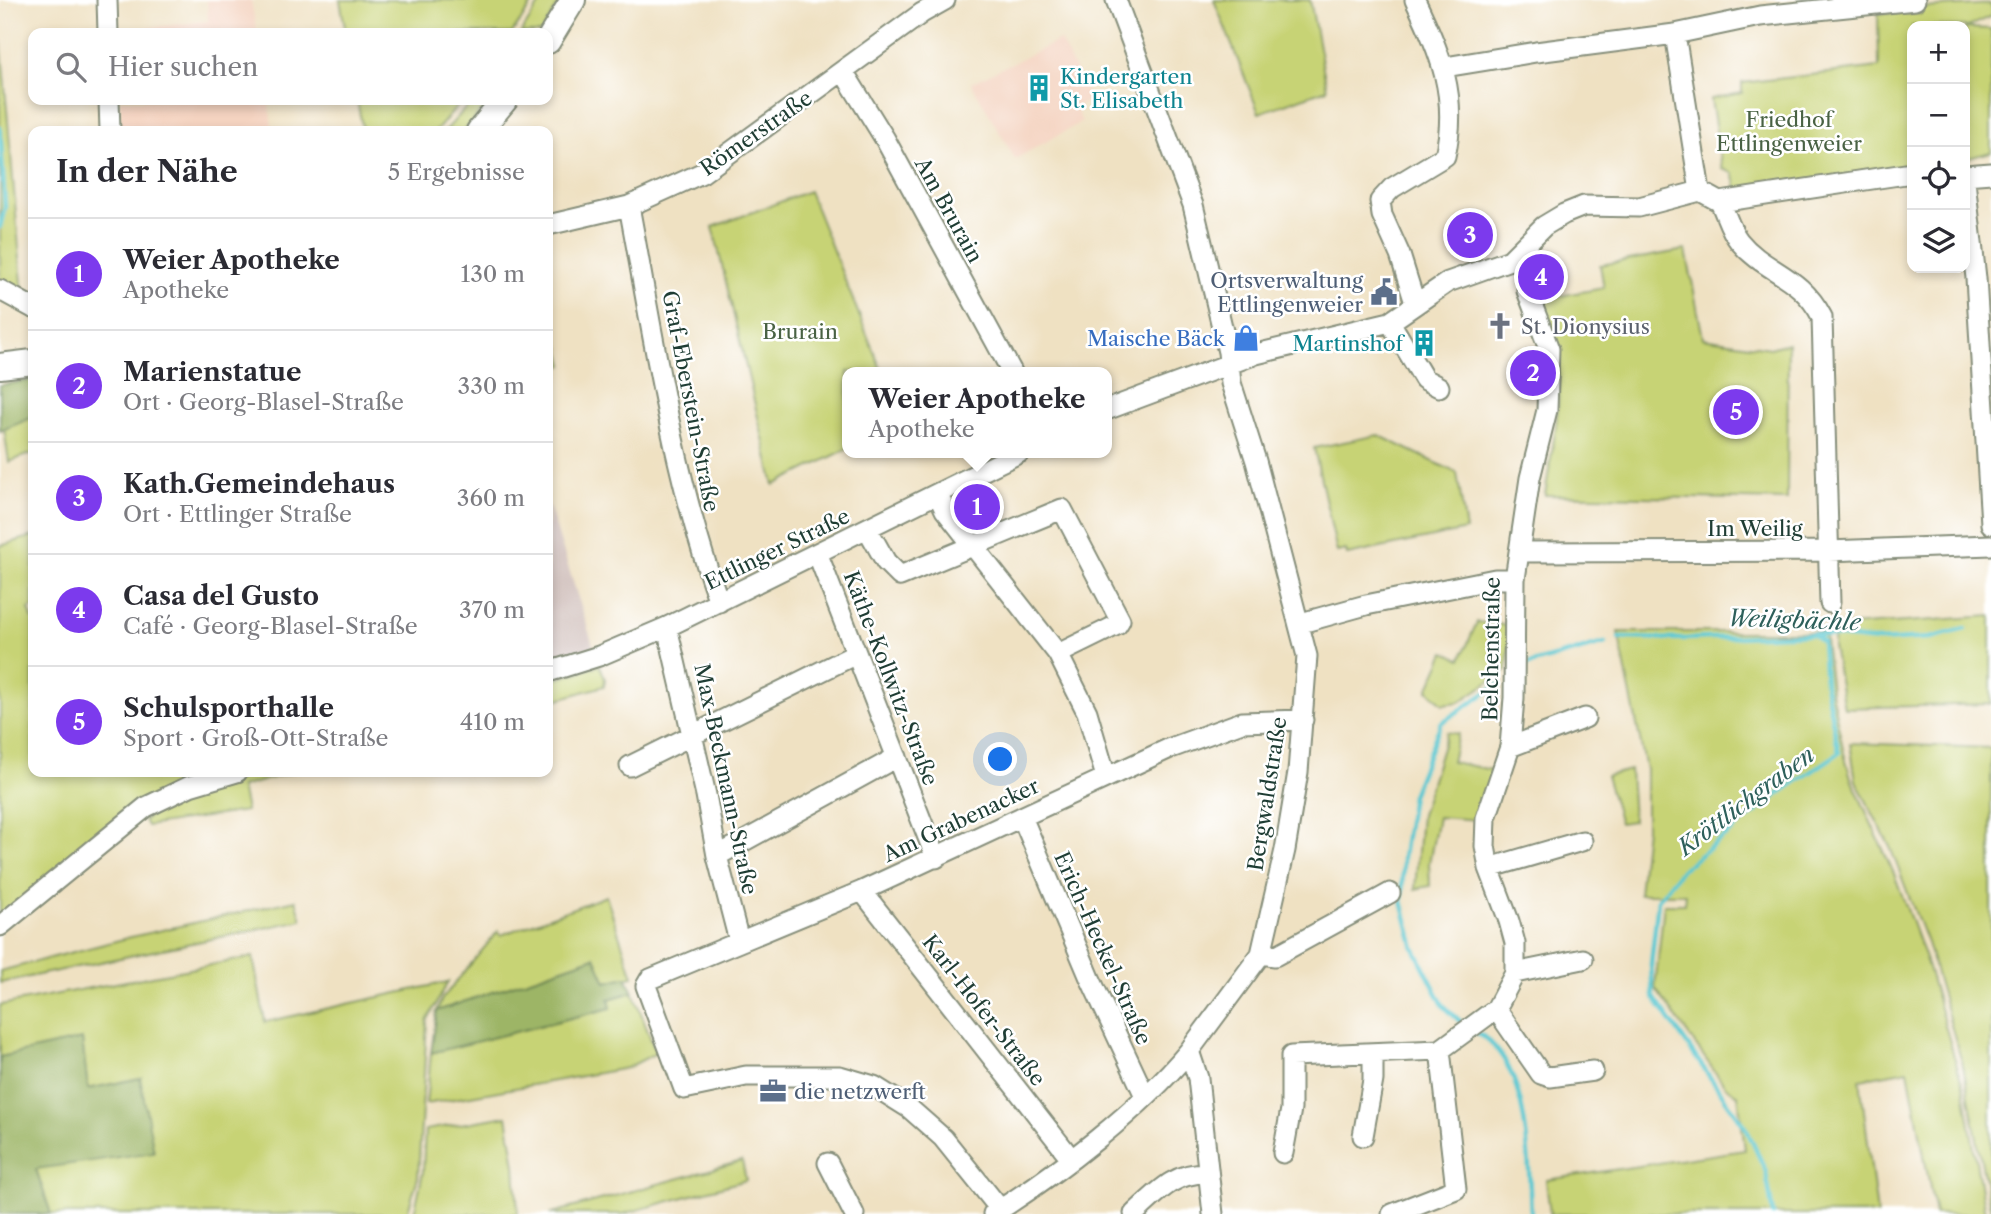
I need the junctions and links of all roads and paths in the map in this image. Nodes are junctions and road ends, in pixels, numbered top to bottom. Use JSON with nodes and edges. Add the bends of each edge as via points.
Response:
{"nodes":[{"id":1,"x":107,"y":0,"type":"edge"},
{"id":2,"x":573,"y":0,"type":"edge"},
{"id":3,"x":945,"y":0,"type":"edge"},
{"id":4,"x":1116,"y":0,"type":"edge"},
{"id":5,"x":1415,"y":0,"type":"edge"},
{"id":6,"x":1915,"y":0,"type":"edge"},
{"id":7,"x":108,"y":28,"type":"edge"},
{"id":8,"x":553,"y":33,"type":"edge"},
{"id":9,"x":1675,"y":34,"type":"junction"},
{"id":10,"x":1445,"y":67,"type":"junction"},
{"id":11,"x":843,"y":71,"type":"junction"},
{"id":12,"x":109,"y":105,"type":"edge"},
{"id":13,"x":501,"y":105,"type":"edge"},
{"id":14,"x":110,"y":126,"type":"edge"},
{"id":15,"x":483,"y":126,"type":"edge"},
{"id":16,"x":1991,"y":173,"type":"edge"},
{"id":17,"x":1907,"y":174,"type":"edge"},
{"id":18,"x":1970,"y":175,"type":"edge"},
{"id":19,"x":1700,"y":191,"type":"junction"},
{"id":20,"x":1720,"y":202,"type":"junction"},
{"id":21,"x":629,"y":206,"type":"junction"},
{"id":22,"x":1970,"y":208,"type":"edge"},
{"id":23,"x":553,"y":224,"type":"edge"},
{"id":24,"x":1983,"y":277,"type":"edge"},
{"id":25,"x":0,"y":290,"type":"edge"},
{"id":26,"x":1527,"y":291,"type":"dead end"},
{"id":27,"x":1415,"y":303,"type":"junction"},
{"id":28,"x":28,"y":305,"type":"edge"},
{"id":29,"x":1390,"y":322,"type":"junction"},
{"id":30,"x":28,"y":363,"type":"edge"},
{"id":31,"x":1229,"y":364,"type":"junction"},
{"id":32,"x":0,"y":366,"type":"edge"},
{"id":33,"x":1009,"y":367,"type":"edge"},
{"id":34,"x":1987,"y":382,"type":"edge"},
{"id":35,"x":1439,"y":387,"type":"dead end"},
{"id":36,"x":1112,"y":408,"type":"edge"},
{"id":37,"x":1009,"y":458,"type":"edge"},
{"id":38,"x":938,"y":495,"type":"junction"},
{"id":39,"x":1991,"y":524,"type":"edge"},
{"id":40,"x":867,"y":530,"type":"junction"},
{"id":41,"x":972,"y":544,"type":"junction"},
{"id":42,"x":1991,"y":545,"type":"edge"},
{"id":43,"x":1828,"y":551,"type":"junction"},
{"id":44,"x":1519,"y":552,"type":"junction"},
{"id":45,"x":818,"y":555,"type":"junction"},
{"id":46,"x":1514,"y":579,"type":"junction"},
{"id":47,"x":719,"y":602,"type":"junction"},
{"id":48,"x":1830,"y":603,"type":"dead end"},
{"id":49,"x":1301,"y":623,"type":"junction"},
{"id":50,"x":667,"y":627,"type":"junction"},
{"id":51,"x":1058,"y":653,"type":"junction"},
{"id":52,"x":856,"y":654,"type":"junction"},
{"id":53,"x":553,"y":670,"type":"edge"},
{"id":54,"x":1585,"y":718,"type":"dead end"},
{"id":55,"x":1303,"y":720,"type":"junction"},
{"id":56,"x":692,"y":737,"type":"junction"},
{"id":57,"x":1510,"y":747,"type":"junction"},
{"id":58,"x":897,"y":757,"type":"junction"},
{"id":59,"x":630,"y":766,"type":"dead end"},
{"id":60,"x":222,"y":777,"type":"edge"},
{"id":61,"x":1107,"y":778,"type":"junction"},
{"id":62,"x":1022,"y":817,"type":"junction"},
{"id":63,"x":1582,"y":841,"type":"dead end"},
{"id":64,"x":717,"y":856,"type":"junction"},
{"id":65,"x":936,"y":858,"type":"junction"},
{"id":66,"x":1489,"y":868,"type":"junction"},
{"id":67,"x":862,"y":891,"type":"junction"},
{"id":68,"x":1390,"y":893,"type":"dead end"},
{"id":69,"x":0,"y":926,"type":"edge"},
{"id":70,"x":739,"y":941,"type":"junction"},
{"id":71,"x":1261,"y":954,"type":"junction"},
{"id":72,"x":1583,"y":959,"type":"dead end"},
{"id":73,"x":1516,"y":973,"type":"junction"},
{"id":74,"x":1496,"y":1009,"type":"junction"},
{"id":75,"x":1440,"y":1050,"type":"junction"},
{"id":76,"x":1189,"y":1051,"type":"junction"},
{"id":77,"x":1373,"y":1053,"type":"junction"},
{"id":78,"x":1592,"y":1071,"type":"dead end"},
{"id":79,"x":1145,"y":1096,"type":"junction"},
{"id":80,"x":1363,"y":1136,"type":"dead end"},
{"id":81,"x":1283,"y":1153,"type":"dead end"},
{"id":82,"x":1070,"y":1157,"type":"junction"},
{"id":83,"x":828,"y":1163,"type":"dead end"},
{"id":84,"x":1208,"y":1173,"type":"junction"},
{"id":85,"x":997,"y":1212,"type":"edge"},
{"id":86,"x":854,"y":1214,"type":"edge"},
{"id":87,"x":1134,"y":1214,"type":"edge"},
{"id":88,"x":1213,"y":1214,"type":"edge"},
{"id":89,"x":1392,"y":1214,"type":"edge"}],
"edges":[{"from":1,"to":7,"type":"street"},
{"from":2,"to":8,"type":"main road"},
{"from":3,"to":11,"type":"street","name":"Römerstraße"},
{"from":4,"to":31,"type":"street","name":"Bergwaldstraße","via":[[1193,205]]},
{"from":5,"to":10,"type":"street"},
{"from":6,"to":9,"type":"street","via":[[1760,16]]},
{"from":9,"to":10,"type":"street"},
{"from":9,"to":19,"type":"street"},
{"from":10,"to":27,"type":"street","via":[[1450,112],[1445,156],[1392,188],[1380,201]]},
{"from":11,"to":21,"type":"street","name":"Römerstraße","via":[[702,173]]},
{"from":11,"to":33,"type":"street","name":"Am Brurain"},
{"from":12,"to":14,"type":"street"},
{"from":13,"to":15,"type":"main road"},
{"from":16,"to":18,"type":"street"},
{"from":17,"to":20,"type":"street"},
{"from":19,"to":20,"type":"street"},
{"from":19,"to":27,"type":"street","via":[[1639,207],[1584,206],[1544,226],[1510,260],[1448,282]]},
{"from":20,"to":43,"type":"street","via":[[1738,240],[1812,297],[1822,317]]},
{"from":21,"to":23,"type":"street","name":"Römerstraße"},
{"from":21,"to":47,"type":"street","name":"Graf-Eberstein-Straße","via":[[682,481],[695,537]]},
{"from":22,"to":24,"type":"street"},
{"from":24,"to":34,"type":"street"},
{"from":25,"to":28,"type":"street"},
{"from":26,"to":44,"type":"street","name":"Belchenstraße","via":[[1549,349],[1547,410]]},
{"from":27,"to":29,"type":"street"},
{"from":29,"to":31,"type":"street"},
{"from":29,"to":35,"type":"street","via":[[1424,379]]},
{"from":30,"to":32,"type":"main road"},
{"from":31,"to":36,"type":"street"},
{"from":31,"to":49,"type":"street","name":"Bergwaldstraße"},
{"from":34,"to":39,"type":"street"},
{"from":37,"to":38,"type":"street","name":"Ettlinger Straße"},
{"from":38,"to":40,"type":"street","name":"Ettlinger Straße"},
{"from":38,"to":41,"type":"street"},
{"from":40,"to":41,"type":"street","via":[[900,576]]},
{"from":40,"to":45,"type":"street","name":"Ettlinger Straße"},
{"from":41,"to":51,"type":"street"},
{"from":41,"to":51,"type":"street","via":[[1062,509],[1120,620]]},
{"from":42,"to":43,"type":"street","name":"Im Weilig"},
{"from":43,"to":44,"type":"street","name":"Im Weilig"},
{"from":43,"to":48,"type":"street"},
{"from":44,"to":46,"type":"street","name":"Belchenstraße"},
{"from":45,"to":47,"type":"street","name":"Ettlinger Straße"},
{"from":45,"to":52,"type":"street","name":"Käthe-Kollwitz-Straße"},
{"from":46,"to":49,"type":"street","via":[[1366,605]]},
{"from":46,"to":57,"type":"street","name":"Belchenstraße"},
{"from":47,"to":50,"type":"street","name":"Ettlinger Straße"},
{"from":49,"to":55,"type":"street","name":"Bergwaldstraße","via":[[1307,656]]},
{"from":50,"to":53,"type":"street","name":"Ettlinger Straße"},
{"from":50,"to":56,"type":"street","name":"Max-Beckmann-Straße"},
{"from":51,"to":61,"type":"street","via":[[1087,712]]},
{"from":52,"to":56,"type":"street"},
{"from":52,"to":58,"type":"street","name":"Käthe-Kollwitz-Straße"},
{"from":54,"to":57,"type":"street","name":"Belchenstraße"},
{"from":55,"to":61,"type":"street","name":"Am Grabenacker","via":[[1242,722]]},
{"from":55,"to":71,"type":"street","name":"Bergwaldstraße","via":[[1290,823]]},
{"from":56,"to":59,"type":"street"},
{"from":56,"to":64,"type":"street","name":"Max-Beckmann-Straße"},
{"from":57,"to":66,"type":"street","name":"Belchenstraße","via":[[1486,818]]},
{"from":58,"to":64,"type":"street"},
{"from":58,"to":65,"type":"street","name":"Käthe-Kollwitz-Straße"},
{"from":60,"to":69,"type":"street","via":[[146,807]]},
{"from":61,"to":62,"type":"street","name":"Am Grabenacker"},
{"from":62,"to":65,"type":"street","name":"Am Grabenacker"},
{"from":62,"to":79,"type":"street","name":"Erich-Heckel-Straße"},
{"from":63,"to":66,"type":"street"},
{"from":64,"to":70,"type":"street","name":"Max-Beckmann-Straße"},
{"from":65,"to":67,"type":"street","name":"Am Grabenacker"},
{"from":66,"to":73,"type":"street","name":"Belchenstraße","via":[[1510,921]]},
{"from":67,"to":70,"type":"street","name":"Am Grabenacker"},
{"from":67,"to":82,"type":"street","name":"Karl-Hofer-Straße"},
{"from":68,"to":71,"type":"street","via":[[1275,956]]},
{"from":70,"to":85,"type":"street","name":"Am Grabenacker","via":[[650,979],[646,986],[684,1089],[746,1076],[840,1076],[874,1086],[943,1138]]},
{"from":71,"to":76,"type":"street","name":"Bergwaldstraße"},
{"from":72,"to":73,"type":"street"},
{"from":73,"to":74,"type":"street"},
{"from":74,"to":75,"type":"street"},
{"from":74,"to":78,"type":"street","via":[[1541,1074],[1550,1077]]},
{"from":75,"to":77,"type":"street"},
{"from":75,"to":89,"type":"street","via":[[1456,1189]]},
{"from":76,"to":79,"type":"street","name":"Bergwaldstraße"},
{"from":76,"to":84,"type":"street","via":[[1198,1078]]},
{"from":77,"to":80,"type":"street"},
{"from":77,"to":81,"type":"street","via":[[1291,1056],[1291,1109]]},
{"from":79,"to":82,"type":"street","name":"Bergwaldstraße"},
{"from":82,"to":85,"type":"street","name":"Bergwaldstraße"},
{"from":83,"to":86,"type":"street"},
{"from":84,"to":87,"type":"street","via":[[1189,1172],[1174,1178]]},
{"from":84,"to":88,"type":"street"}]}
